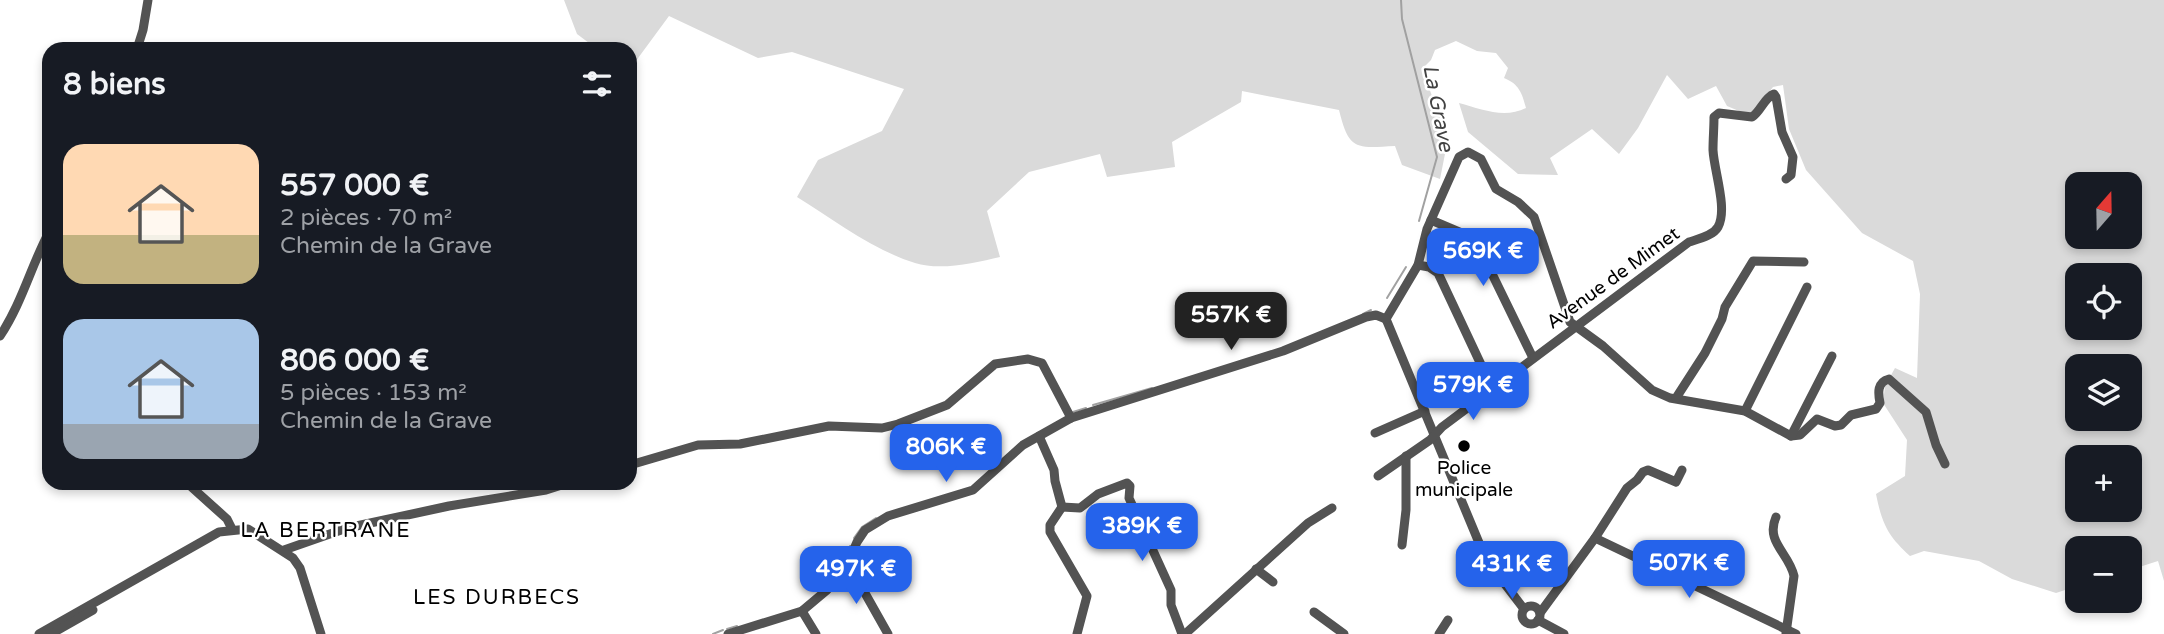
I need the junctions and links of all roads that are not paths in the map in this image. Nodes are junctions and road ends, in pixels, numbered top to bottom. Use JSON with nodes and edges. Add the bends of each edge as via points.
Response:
{"nodes":[{"id":1,"x":148,"y":0,"type":"edge"},
{"id":2,"x":138,"y":42,"type":"edge"},
{"id":3,"x":1786,"y":179,"type":"dead end"},
{"id":4,"x":1431,"y":220,"type":"junction"},
{"id":5,"x":42,"y":245,"type":"edge"},
{"id":6,"x":1804,"y":262,"type":"dead end"},
{"id":7,"x":1418,"y":265,"type":"junction"},
{"id":8,"x":1807,"y":286,"type":"dead end"},
{"id":9,"x":1386,"y":319,"type":"junction"},
{"id":10,"x":1576,"y":326,"type":"junction"},
{"id":11,"x":0,"y":335,"type":"edge"},
{"id":12,"x":1832,"y":356,"type":"dead end"},
{"id":13,"x":1533,"y":358,"type":"junction"},
{"id":14,"x":1492,"y":388,"type":"junction"},
{"id":15,"x":1675,"y":398,"type":"junction"},
{"id":16,"x":1425,"y":411,"type":"junction"},
{"id":17,"x":1745,"y":411,"type":"junction"},
{"id":18,"x":1071,"y":418,"type":"junction"},
{"id":19,"x":1375,"y":433,"type":"dead end"},
{"id":20,"x":1435,"y":435,"type":"junction"},
{"id":21,"x":1039,"y":436,"type":"junction"},
{"id":22,"x":1791,"y":436,"type":"junction"},
{"id":23,"x":1406,"y":456,"type":"junction"},
{"id":24,"x":637,"y":463,"type":"edge"},
{"id":25,"x":1945,"y":464,"type":"dead end"},
{"id":26,"x":1682,"y":470,"type":"dead end"},
{"id":27,"x":1378,"y":476,"type":"dead end"},
{"id":28,"x":195,"y":490,"type":"edge"},
{"id":29,"x":547,"y":490,"type":"edge"},
{"id":30,"x":1062,"y":507,"type":"junction"},
{"id":31,"x":1332,"y":508,"type":"dead end"},
{"id":32,"x":1776,"y":517,"type":"dead end"},
{"id":33,"x":229,"y":530,"type":"junction"},
{"id":34,"x":1595,"y":538,"type":"junction"},
{"id":35,"x":1402,"y":545,"type":"dead end"},
{"id":36,"x":284,"y":550,"type":"junction"},
{"id":37,"x":848,"y":564,"type":"junction"},
{"id":38,"x":1256,"y":569,"type":"junction"},
{"id":39,"x":1273,"y":582,"type":"dead end"},
{"id":40,"x":802,"y":611,"type":"junction"},
{"id":41,"x":1314,"y":612,"type":"dead end"},
{"id":42,"x":1533,"y":616,"type":"junction"},
{"id":43,"x":1448,"y":620,"type":"dead end"},
{"id":44,"x":1785,"y":632,"type":"edge"},
{"id":45,"x":45,"y":633,"type":"edge"},
{"id":46,"x":321,"y":634,"type":"edge"},
{"id":47,"x":728,"y":634,"type":"edge"},
{"id":48,"x":816,"y":634,"type":"edge"},
{"id":49,"x":888,"y":634,"type":"edge"},
{"id":50,"x":1077,"y":634,"type":"edge"},
{"id":51,"x":1184,"y":634,"type":"edge"},
{"id":52,"x":1344,"y":634,"type":"edge"},
{"id":53,"x":1438,"y":634,"type":"edge"},
{"id":54,"x":1527,"y":634,"type":"edge"},
{"id":55,"x":1564,"y":634,"type":"edge"},
{"id":56,"x":1796,"y":634,"type":"edge"}],
"edges":[{"from":1,"to":2,"type":"street"},
{"from":3,"to":10,"type":"street","name":"Avenue de Mimet","via":[[1791,175],[1793,156],[1774,94],[1752,117],[1719,113],[1714,117],[1713,149],[1721,212],[1716,230],[1689,242]]},
{"from":4,"to":7,"type":"street"},
{"from":4,"to":10,"type":"street","via":[[1462,155],[1468,152],[1480,159],[1496,189],[1534,217],[1570,322]]},
{"from":4,"to":13,"type":"street","via":[[1471,237],[1478,245]]},
{"from":5,"to":11,"type":"street"},
{"from":6,"to":15,"type":"street","via":[[1754,261]]},
{"from":7,"to":9,"type":"street"},
{"from":7,"to":14,"type":"street","via":[[1438,273]]},
{"from":8,"to":17,"type":"street"},
{"from":9,"to":16,"type":"street"},
{"from":9,"to":18,"type":"street","via":[[1366,317],[1283,351]]},
{"from":10,"to":13,"type":"street","name":"Avenue de Mimet"},
{"from":10,"to":15,"type":"street","via":[[1652,390]]},
{"from":12,"to":22,"type":"street"},
{"from":13,"to":14,"type":"street","name":"Avenue de Mimet"},
{"from":14,"to":20,"type":"street","name":"Avenue de Mimet"},
{"from":15,"to":17,"type":"street"},
{"from":16,"to":19,"type":"street"},
{"from":16,"to":20,"type":"street"},
{"from":17,"to":22,"type":"street"},
{"from":18,"to":21,"type":"street"},
{"from":18,"to":24,"type":"street","via":[[1042,363],[1006,360],[947,405],[898,424],[882,428],[829,426],[740,444],[698,445]]},
{"from":20,"to":23,"type":"street","name":"Avenue de Mimet"},
{"from":20,"to":42,"type":"street","via":[[1488,562]]},
{"from":21,"to":30,"type":"street","via":[[1054,470]]},
{"from":21,"to":37,"type":"street","via":[[973,490],[877,522],[862,534]]},
{"from":22,"to":25,"type":"street","via":[[1800,435],[1817,419],[1841,425],[1851,415],[1876,409],[1878,391],[1889,379],[1926,412]]},
{"from":23,"to":27,"type":"street","name":"Avenue de Mimet"},
{"from":23,"to":35,"type":"street"},
{"from":26,"to":34,"type":"street","via":[[1676,482],[1645,470],[1627,488]]},
{"from":28,"to":33,"type":"street","via":[[228,519]]},
{"from":29,"to":36,"type":"street","via":[[347,528]]},
{"from":30,"to":50,"type":"street","via":[[1049,529],[1087,596]]},
{"from":30,"to":51,"type":"street","via":[[1080,508],[1098,494],[1127,483],[1130,486],[1129,498],[1171,590],[1171,605]]},
{"from":31,"to":38,"type":"street"},
{"from":32,"to":44,"type":"street","via":[[1774,540],[1794,576]]},
{"from":33,"to":36,"type":"street","via":[[248,529]]},
{"from":33,"to":45,"type":"street"},
{"from":34,"to":42,"type":"street"},
{"from":34,"to":44,"type":"street"},
{"from":36,"to":46,"type":"street","via":[[300,568]]},
{"from":37,"to":40,"type":"street"},
{"from":37,"to":49,"type":"street"},
{"from":38,"to":39,"type":"street"},
{"from":38,"to":51,"type":"street"},
{"from":40,"to":47,"type":"street"},
{"from":40,"to":48,"type":"street"},
{"from":41,"to":52,"type":"street"},
{"from":42,"to":54,"type":"street"},
{"from":42,"to":55,"type":"street"},
{"from":43,"to":53,"type":"street"},
{"from":44,"to":56,"type":"street"}]}
